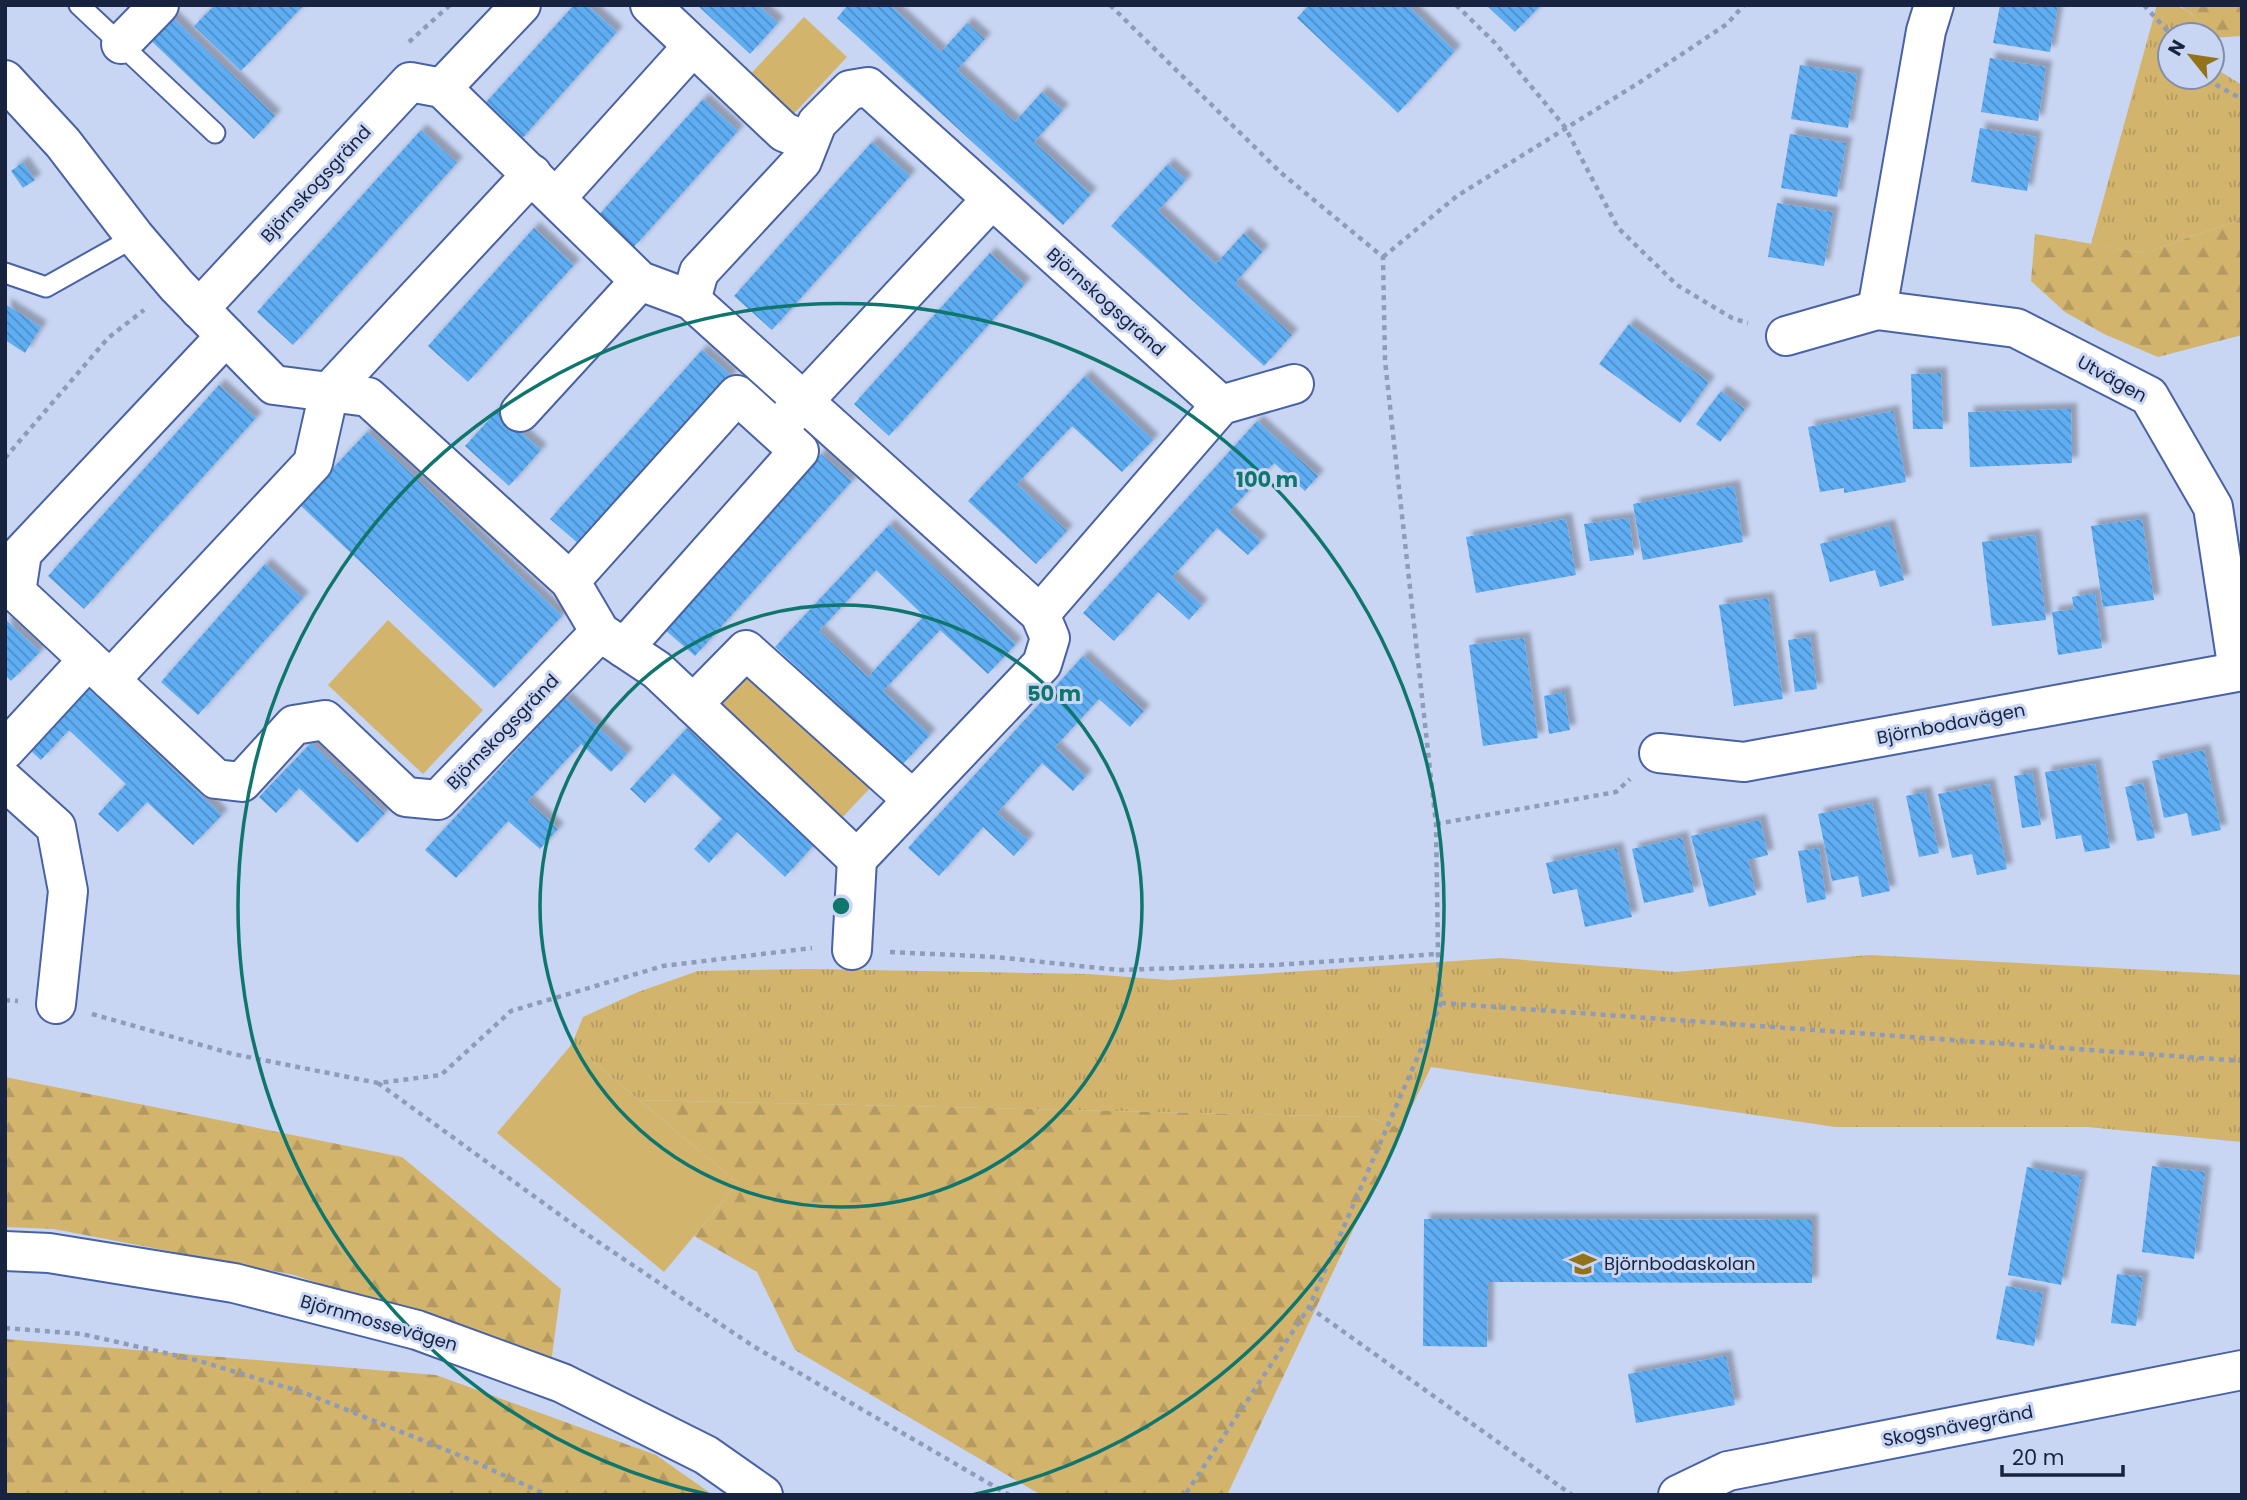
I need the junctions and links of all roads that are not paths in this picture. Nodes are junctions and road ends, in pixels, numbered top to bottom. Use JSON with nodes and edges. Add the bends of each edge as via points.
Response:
{"nodes":[{"id":1,"x":79,"y":5,"type":"edge"},
{"id":2,"x":159,"y":5,"type":"edge"},
{"id":3,"x":521,"y":5,"type":"edge"},
{"id":4,"x":650,"y":5,"type":"edge"},
{"id":5,"x":1934,"y":5,"type":"edge"},
{"id":6,"x":121,"y":44,"type":"junction"},
{"id":7,"x":693,"y":46,"type":"junction"},
{"id":8,"x":5,"y":80,"type":"edge"},
{"id":9,"x":442,"y":88,"type":"junction"},
{"id":10,"x":215,"y":133,"type":"dead end"},
{"id":11,"x":809,"y":142,"type":"junction"},
{"id":12,"x":544,"y":186,"type":"junction"},
{"id":13,"x":992,"y":199,"type":"junction"},
{"id":14,"x":135,"y":237,"type":"junction"},
{"id":15,"x":5,"y":273,"type":"edge"},
{"id":16,"x":640,"y":281,"type":"junction"},
{"id":17,"x":691,"y":300,"type":"junction"},
{"id":18,"x":199,"y":309,"type":"junction"},
{"id":19,"x":1877,"y":310,"type":"junction"},
{"id":20,"x":226,"y":336,"type":"junction"},
{"id":21,"x":1786,"y":336,"type":"road end"},
{"id":22,"x":1294,"y":384,"type":"dead end"},
{"id":23,"x":329,"y":392,"type":"junction"},
{"id":24,"x":803,"y":401,"type":"junction"},
{"id":25,"x":1221,"y":405,"type":"junction"},
{"id":26,"x":520,"y":412,"type":"dead end"},
{"id":27,"x":776,"y":431,"type":"junction"},
{"id":28,"x":2227,"y":502,"type":"edge"},
{"id":29,"x":570,"y":581,"type":"junction"},
{"id":30,"x":1040,"y":614,"type":"junction"},
{"id":31,"x":612,"y":640,"type":"junction"},
{"id":32,"x":99,"y":670,"type":"junction"},
{"id":33,"x":2240,"y":671,"type":"edge"},
{"id":34,"x":693,"y":704,"type":"junction"},
{"id":35,"x":5,"y":750,"type":"edge"},
{"id":36,"x":1659,"y":753,"type":"road end"},
{"id":37,"x":5,"y":781,"type":"edge"},
{"id":38,"x":913,"y":800,"type":"junction"},
{"id":39,"x":857,"y":859,"type":"junction"},
{"id":40,"x":852,"y":950,"type":"road end"},
{"id":41,"x":56,"y":1004,"type":"road end"},
{"id":42,"x":5,"y":1251,"type":"edge"},
{"id":43,"x":2242,"y":1370,"type":"edge"},
{"id":44,"x":763,"y":1495,"type":"edge"},
{"id":45,"x":1678,"y":1495,"type":"edge"}],
"edges":[{"from":1,"to":6,"type":"lane"},
{"from":2,"to":6,"type":"street"},
{"from":3,"to":9,"type":"street"},
{"from":4,"to":7,"type":"street"},
{"from":5,"to":19,"type":"street"},
{"from":6,"to":10,"type":"lane"},
{"from":7,"to":11,"type":"street","via":[[784,132]]},
{"from":7,"to":12,"type":"street"},
{"from":8,"to":14,"type":"street","via":[[63,144]]},
{"from":9,"to":12,"type":"street"},
{"from":9,"to":18,"type":"street","name":"Björnskogsgränd","via":[[410,82]]},
{"from":11,"to":13,"type":"street","name":"Björnskogsgränd","via":[[817,122],[850,90],[868,87]]},
{"from":11,"to":17,"type":"street","name":"Björnskogsgränd","via":[[802,161],[699,272]]},
{"from":12,"to":16,"type":"street"},
{"from":12,"to":23,"type":"street"},
{"from":13,"to":24,"type":"street"},
{"from":13,"to":25,"type":"street","name":"Björnskogsgränd"},
{"from":14,"to":15,"type":"lane","via":[[46,287]]},
{"from":14,"to":18,"type":"street"},
{"from":16,"to":17,"type":"street"},
{"from":16,"to":26,"type":"street"},
{"from":17,"to":24,"type":"street"},
{"from":18,"to":20,"type":"street"},
{"from":19,"to":21,"type":"street","name":"Utvägen"},
{"from":19,"to":28,"type":"street","name":"Utvägen","via":[[2016,328],[2149,396]]},
{"from":20,"to":23,"type":"street","via":[[274,385]]},
{"from":20,"to":32,"type":"street","name":"Björnskogsgränd","via":[[22,553],[16,592]]},
{"from":22,"to":25,"type":"street"},
{"from":23,"to":29,"type":"street","via":[[368,397]]},
{"from":23,"to":32,"type":"street","via":[[313,463]]},
{"from":24,"to":27,"type":"street"},
{"from":24,"to":30,"type":"street"},
{"from":25,"to":30,"type":"street"},
{"from":27,"to":29,"type":"street","name":"Björnskogsgränd","via":[[737,395]]},
{"from":27,"to":31,"type":"street","name":"Björnskogsgränd","via":[[799,451]]},
{"from":28,"to":33,"type":"street","name":"Utvägen"},
{"from":29,"to":31,"type":"street"},
{"from":30,"to":38,"type":"street","via":[[1050,638],[1042,664]]},
{"from":31,"to":32,"type":"street","name":"Björnskogsgränd","via":[[438,800],[406,797],[325,720],[294,725],[242,782],[216,779]]},
{"from":31,"to":34,"type":"street","via":[[657,670]]},
{"from":32,"to":35,"type":"street"},
{"from":33,"to":36,"type":"street","name":"Björnbodavägen","via":[[1744,762]]},
{"from":34,"to":38,"type":"street","via":[[746,650]]},
{"from":34,"to":39,"type":"street"},
{"from":37,"to":41,"type":"street","via":[[56,827],[68,891]]},
{"from":38,"to":39,"type":"street"},
{"from":39,"to":40,"type":"street"},
{"from":42,"to":44,"type":"street","name":"Björnmossevägen","via":[[49,1253],[234,1283],[417,1330],[562,1383],[706,1455]]},
{"from":43,"to":45,"type":"street","name":"Skogsnävegränd","via":[[1728,1471]]}]}
